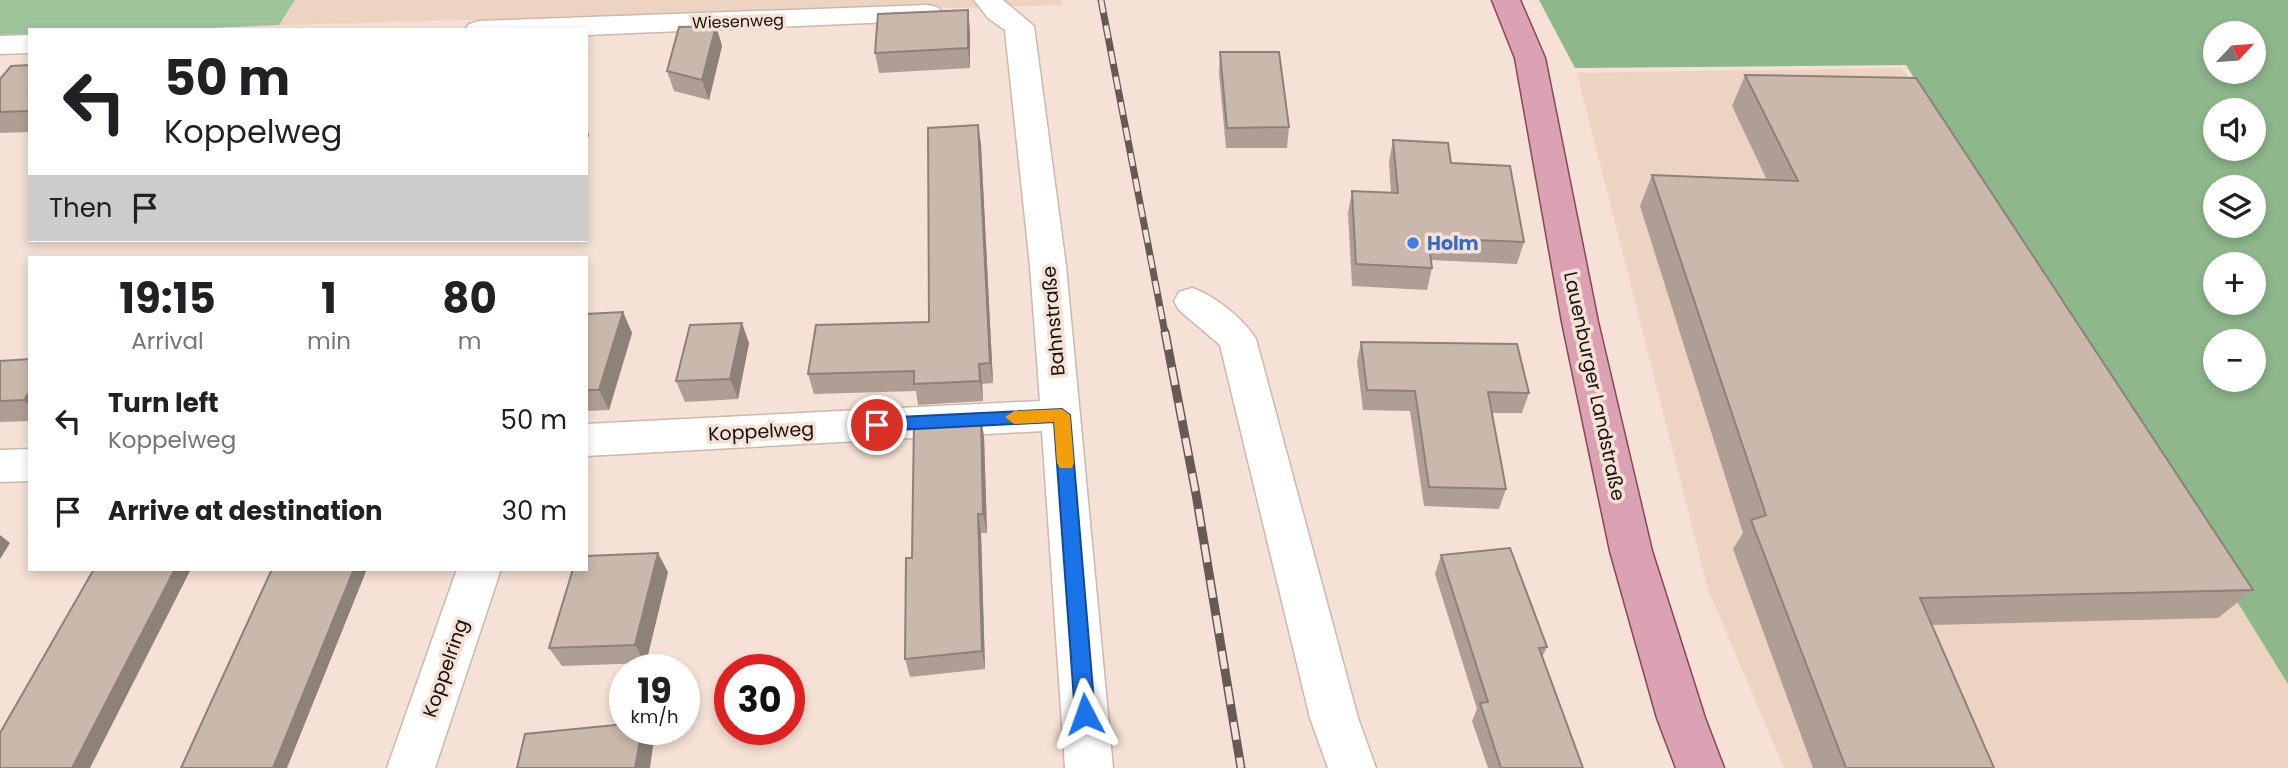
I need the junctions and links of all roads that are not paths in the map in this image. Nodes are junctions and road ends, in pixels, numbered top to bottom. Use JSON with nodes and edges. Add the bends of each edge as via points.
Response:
{"nodes":[{"id":1,"x":1506,"y":0,"type":"edge"},
{"id":2,"x":979,"y":10,"type":"edge"},
{"id":3,"x":529,"y":28,"type":"edge"},
{"id":4,"x":28,"y":44,"type":"edge"},
{"id":5,"x":0,"y":45,"type":"edge"},
{"id":6,"x":1192,"y":301,"type":"dead end"},
{"id":7,"x":1062,"y":415,"type":"junction"},
{"id":8,"x":588,"y":440,"type":"edge"},
{"id":9,"x":28,"y":464,"type":"edge"},
{"id":10,"x":0,"y":466,"type":"edge"},
{"id":11,"x":478,"y":571,"type":"edge"},
{"id":12,"x":411,"y":768,"type":"edge"},
{"id":13,"x":1089,"y":768,"type":"edge"},
{"id":14,"x":1352,"y":768,"type":"edge"},
{"id":15,"x":1700,"y":768,"type":"edge"}],
"edges":[{"from":1,"to":15,"type":"main road","name":"Lauenburger Landstraße","via":[[1530,58],[1580,322],[1631,551]]},
{"from":2,"to":3,"type":"street","name":"Wiesenweg"},
{"from":2,"to":7,"type":"street","name":"Bahnstraße","via":[[1019,26]]},
{"from":4,"to":5,"type":"street"},
{"from":6,"to":14,"type":"street","via":[[1237,339],[1334,718]]},
{"from":7,"to":8,"type":"street","name":"Koppelweg"},
{"from":7,"to":13,"type":"street","name":"Bahnstraße"},
{"from":9,"to":10,"type":"street"},
{"from":11,"to":12,"type":"street","name":"Koppelring"}]}
